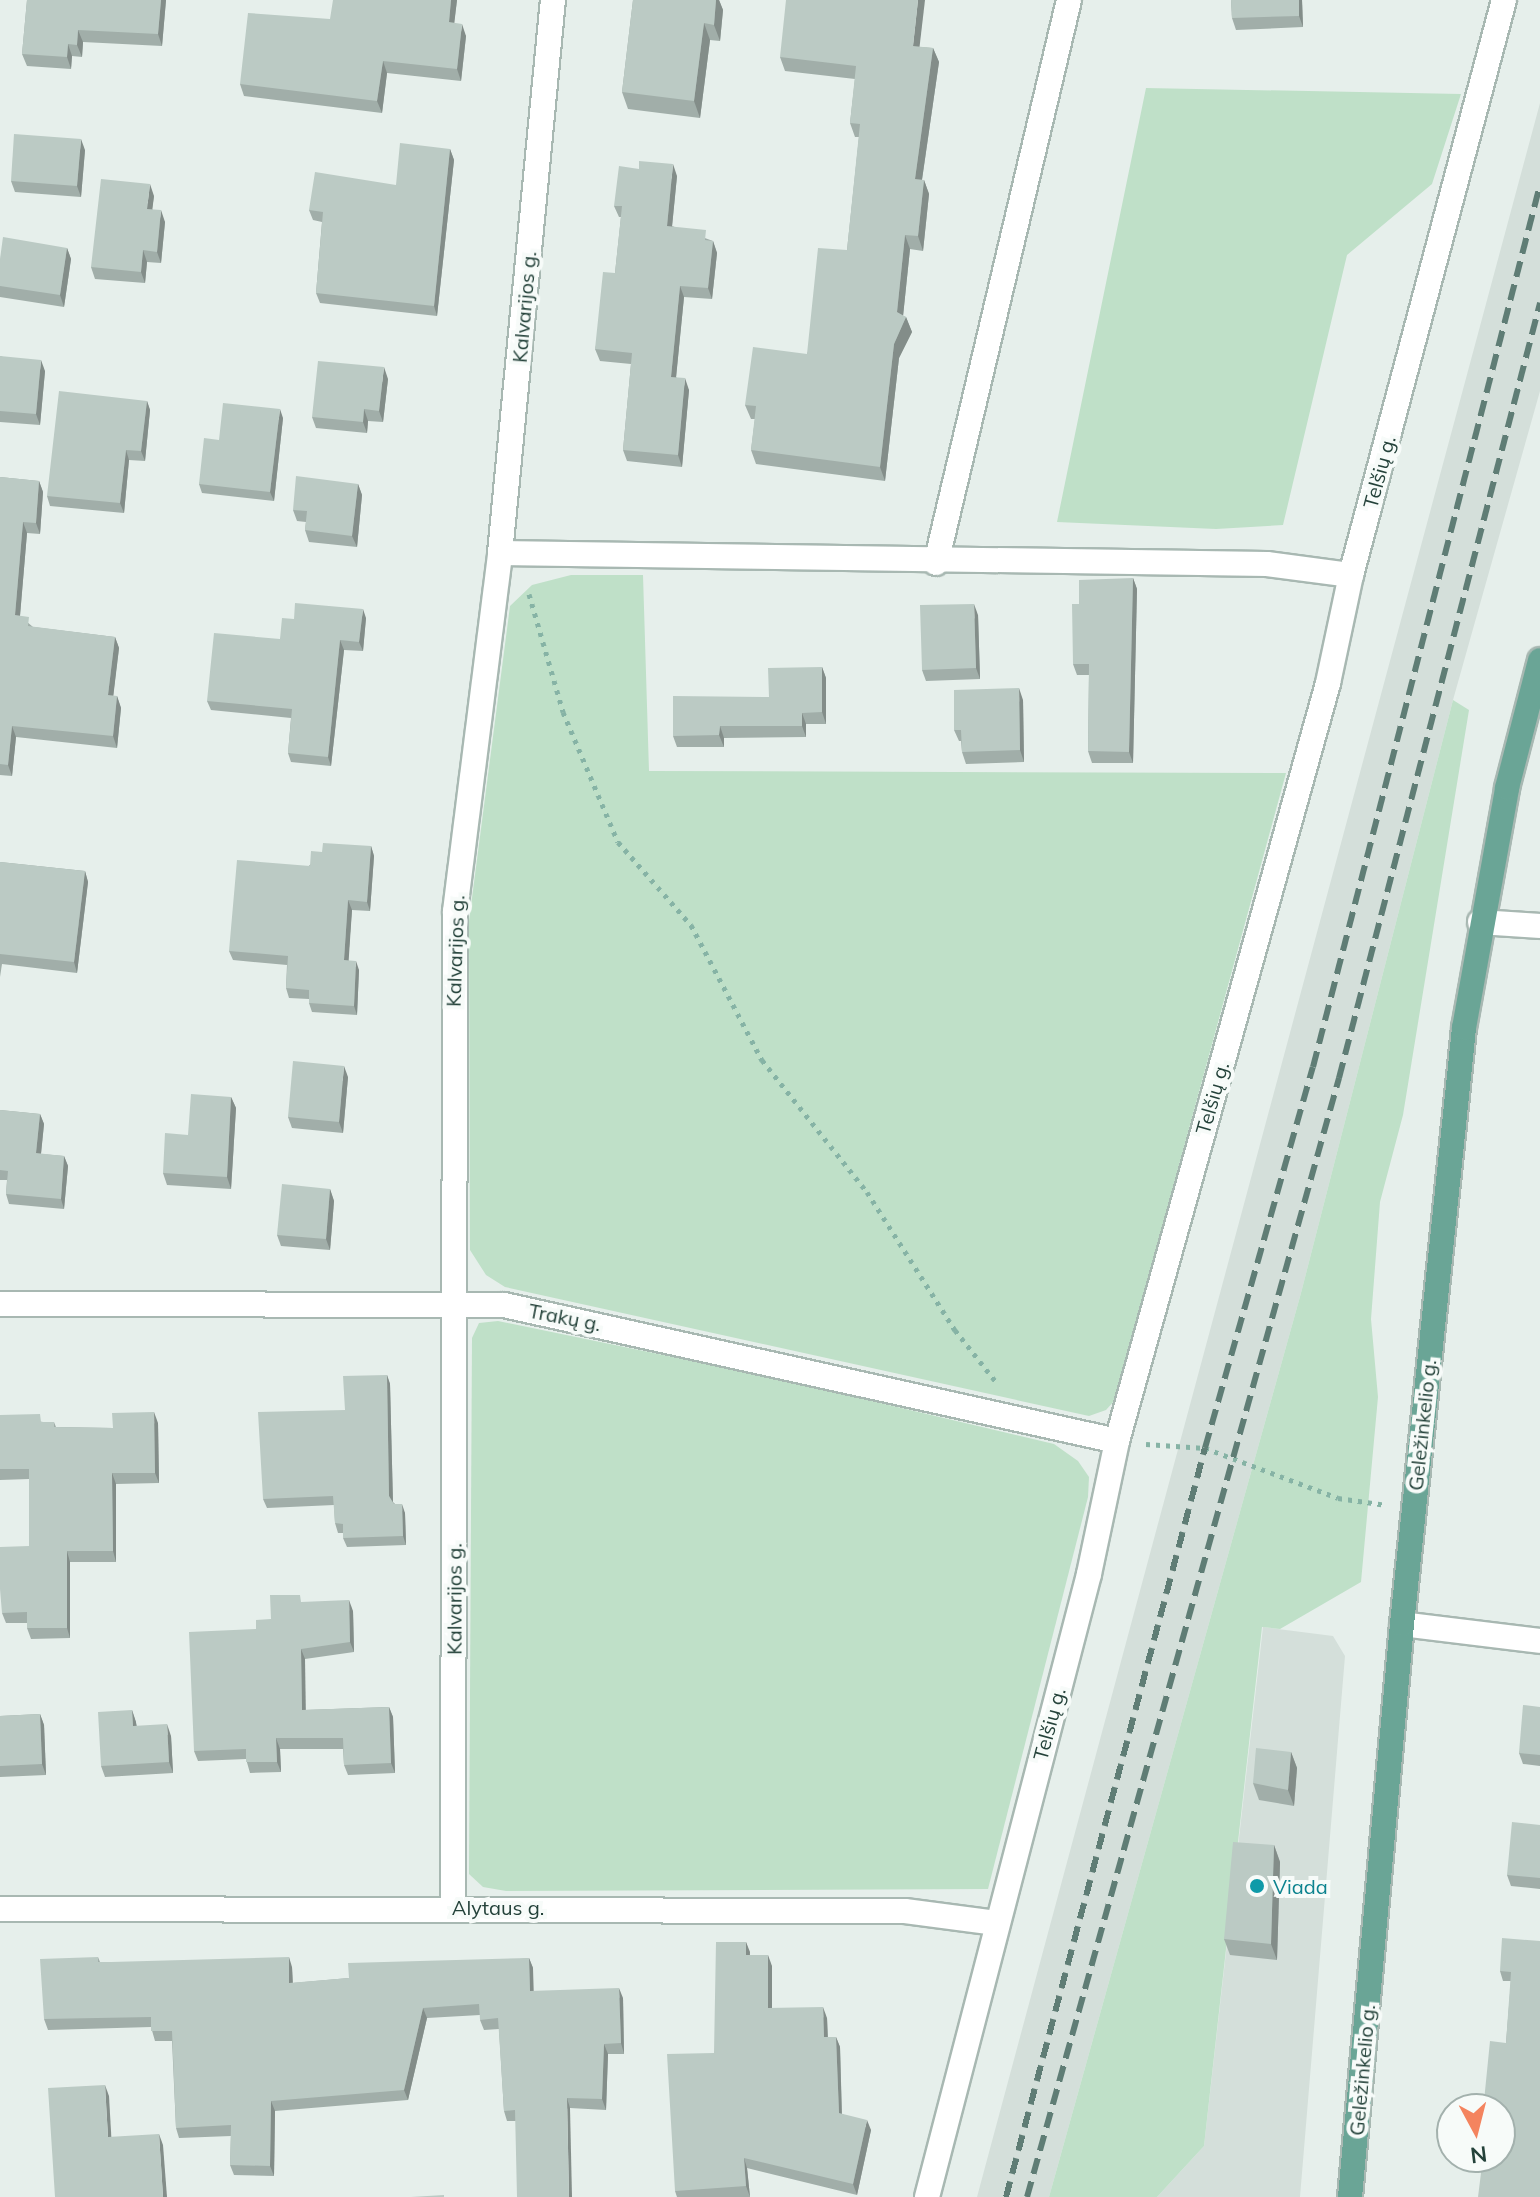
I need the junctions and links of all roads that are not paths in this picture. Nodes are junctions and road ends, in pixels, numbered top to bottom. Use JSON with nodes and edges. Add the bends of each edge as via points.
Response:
{"nodes":[{"id":1,"x":553,"y":0,"type":"edge"},
{"id":2,"x":1069,"y":0,"type":"edge"},
{"id":3,"x":1504,"y":0,"type":"edge"},
{"id":4,"x":500,"y":553,"type":"junction"},
{"id":5,"x":936,"y":563,"type":"junction"},
{"id":6,"x":1351,"y":575,"type":"junction"},
{"id":7,"x":1540,"y":660,"type":"edge"},
{"id":8,"x":1480,"y":922,"type":"junction"},
{"id":9,"x":1540,"y":926,"type":"edge"},
{"id":10,"x":454,"y":1301,"type":"junction"},
{"id":11,"x":0,"y":1304,"type":"edge"},
{"id":12,"x":1117,"y":1441,"type":"junction"},
{"id":13,"x":1402,"y":1624,"type":"junction"},
{"id":14,"x":1540,"y":1641,"type":"edge"},
{"id":15,"x":453,"y":1907,"type":"junction"},
{"id":16,"x":0,"y":1909,"type":"edge"},
{"id":17,"x":996,"y":1923,"type":"junction"},
{"id":18,"x":927,"y":2197,"type":"edge"},
{"id":19,"x":1350,"y":2197,"type":"edge"}],
"edges":[{"from":1,"to":4,"type":"street","name":"Kalvarijos g."},
{"from":2,"to":5,"type":"street"},
{"from":3,"to":6,"type":"street","name":"Telšių g."},
{"from":4,"to":5,"type":"street"},
{"from":4,"to":10,"type":"street","name":"Kalvarijos g.","via":[[455,911]]},
{"from":5,"to":6,"type":"street","via":[[1267,564]]},
{"from":6,"to":12,"type":"street","name":"Telšių g.","via":[[1328,683]]},
{"from":7,"to":8,"type":"main road","name":"Geležinkelio g."},
{"from":8,"to":9,"type":"street"},
{"from":8,"to":13,"type":"main road","name":"Geležinkelio g.","via":[[1464,1028]]},
{"from":10,"to":11,"type":"street","name":"Trakų g."},
{"from":10,"to":12,"type":"street","name":"Trakų g.","via":[[569,1317]]},
{"from":10,"to":15,"type":"street","name":"Kalvarijos g."},
{"from":12,"to":17,"type":"street","name":"Telšių g.","via":[[1096,1545]]},
{"from":13,"to":14,"type":"street"},
{"from":13,"to":19,"type":"main road","name":"Geležinkelio g."},
{"from":15,"to":16,"type":"street","name":"Alytaus g."},
{"from":15,"to":17,"type":"street","name":"Alytaus g.","via":[[905,1911]]},
{"from":17,"to":18,"type":"street","name":"Telšių g."}]}
